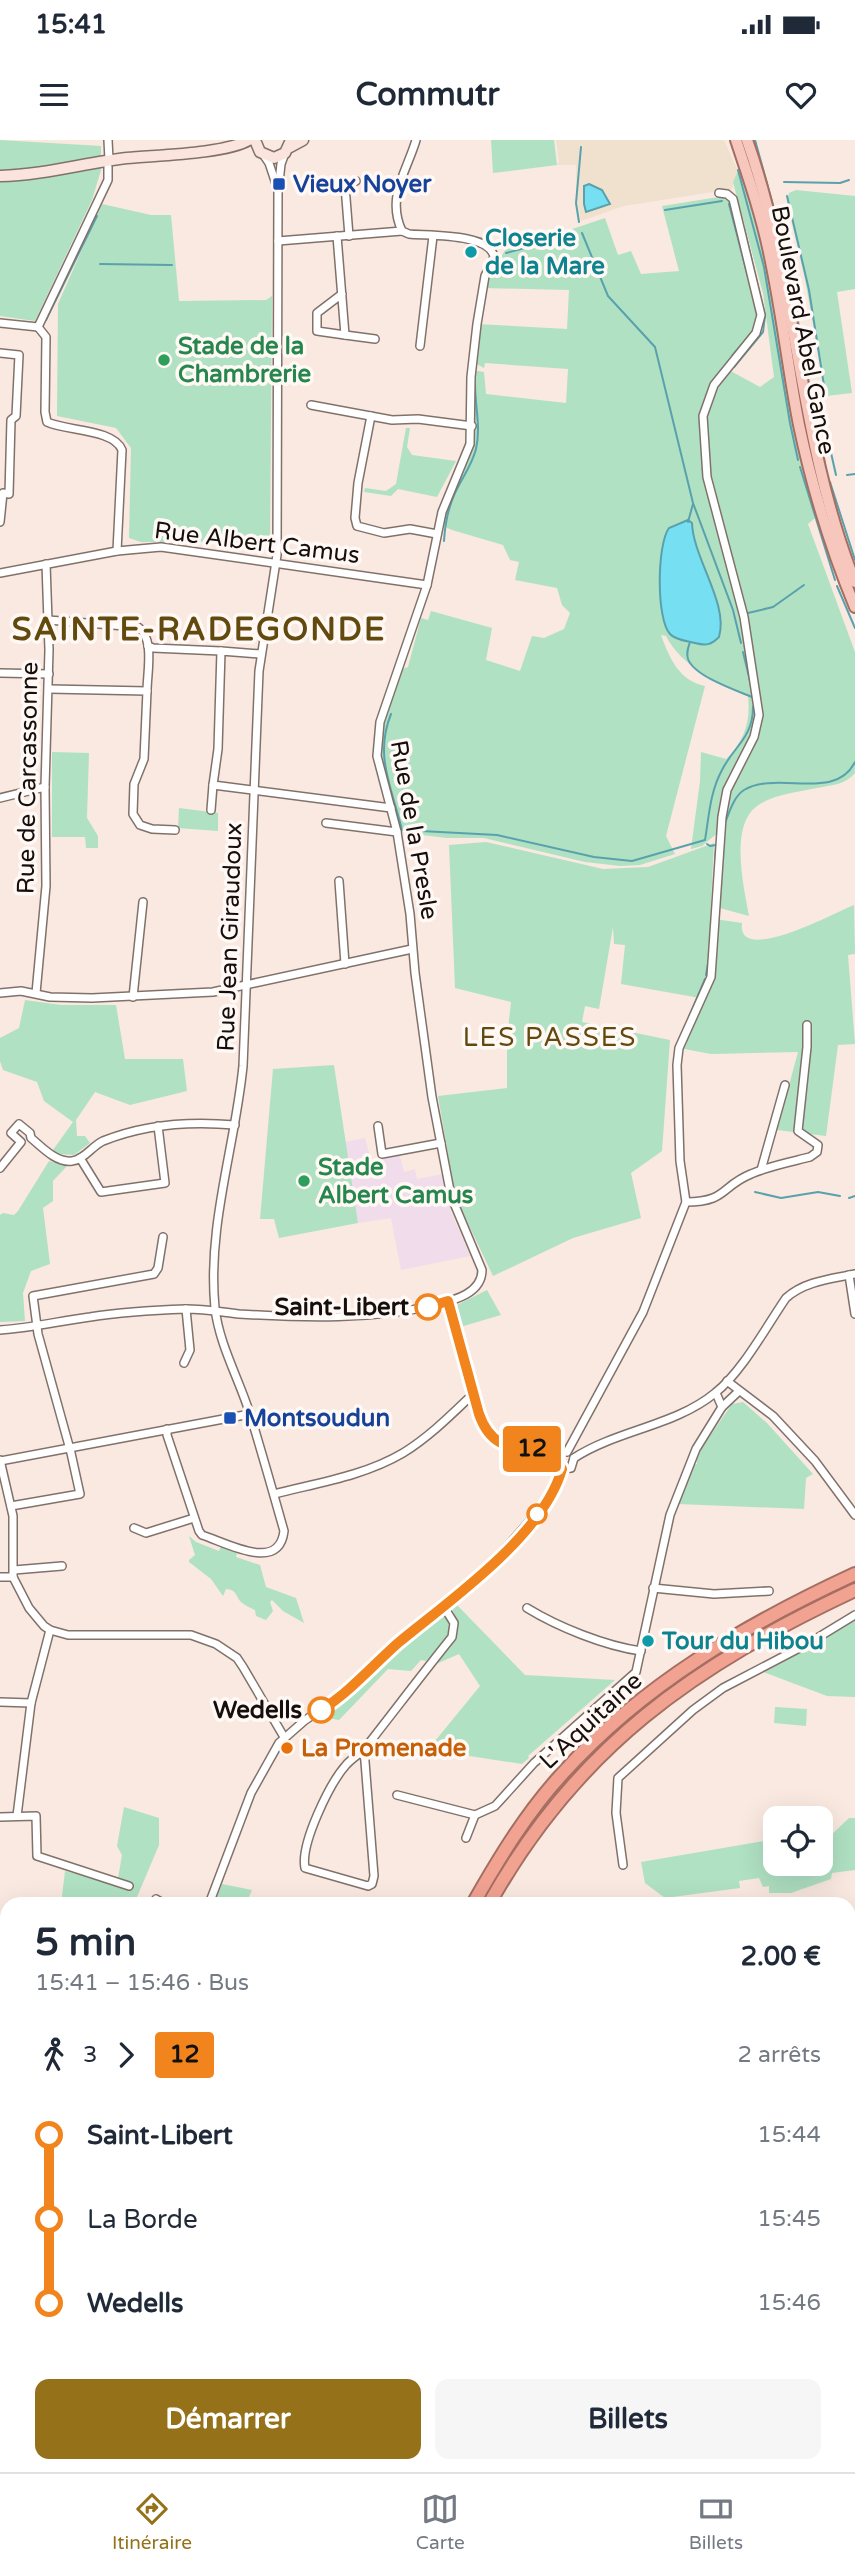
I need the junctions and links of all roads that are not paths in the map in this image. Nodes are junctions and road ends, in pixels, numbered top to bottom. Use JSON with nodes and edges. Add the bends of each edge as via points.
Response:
{"nodes":[{"id":1,"x":108,"y":140,"type":"edge"},
{"id":2,"x":303,"y":140,"type":"edge"},
{"id":3,"x":416,"y":140,"type":"edge"},
{"id":4,"x":736,"y":140,"type":"edge"},
{"id":5,"x":747,"y":140,"type":"edge"},
{"id":6,"x":245,"y":142,"type":"edge"},
{"id":7,"x":289,"y":147,"type":"edge"},
{"id":8,"x":258,"y":148,"type":"edge"},
{"id":9,"x":108,"y":164,"type":"junction"},
{"id":10,"x":276,"y":172,"type":"junction"},
{"id":11,"x":0,"y":176,"type":"edge"},
{"id":12,"x":356,"y":181,"type":"dead end"},
{"id":13,"x":326,"y":186,"type":"dead end"},
{"id":14,"x":345,"y":186,"type":"junction"},
{"id":15,"x":719,"y":193,"type":"dead end"},
{"id":16,"x":402,"y":230,"type":"junction"},
{"id":17,"x":337,"y":236,"type":"junction"},
{"id":18,"x":349,"y":236,"type":"junction"},
{"id":19,"x":433,"y":236,"type":"junction"},
{"id":20,"x":278,"y":241,"type":"junction"},
{"id":21,"x":342,"y":294,"type":"junction"},
{"id":22,"x":0,"y":323,"type":"edge"},
{"id":23,"x":38,"y":327,"type":"junction"},
{"id":24,"x":345,"y":335,"type":"junction"},
{"id":25,"x":375,"y":339,"type":"dead end"},
{"id":26,"x":420,"y":346,"type":"dead end"},
{"id":27,"x":0,"y":353,"type":"edge"},
{"id":28,"x":311,"y":405,"type":"dead end"},
{"id":29,"x":370,"y":416,"type":"junction"},
{"id":30,"x":472,"y":426,"type":"junction"},
{"id":31,"x":1,"y":493,"type":"edge"},
{"id":32,"x":0,"y":522,"type":"edge"},
{"id":33,"x":437,"y":534,"type":"junction"},
{"id":34,"x":117,"y":551,"type":"junction"},
{"id":35,"x":274,"y":563,"type":"junction"},
{"id":36,"x":46,"y":564,"type":"junction"},
{"id":37,"x":0,"y":573,"type":"edge"},
{"id":38,"x":855,"y":582,"type":"edge"},
{"id":39,"x":427,"y":585,"type":"junction"},
{"id":40,"x":855,"y":607,"type":"edge"},
{"id":41,"x":48,"y":620,"type":"junction"},
{"id":42,"x":148,"y":646,"type":"junction"},
{"id":43,"x":221,"y":650,"type":"junction"},
{"id":44,"x":260,"y":654,"type":"junction"},
{"id":45,"x":0,"y":673,"type":"edge"},
{"id":46,"x":49,"y":674,"type":"junction"},
{"id":47,"x":49,"y":689,"type":"junction"},
{"id":48,"x":147,"y":691,"type":"junction"},
{"id":49,"x":213,"y":785,"type":"junction"},
{"id":50,"x":45,"y":787,"type":"junction"},
{"id":51,"x":255,"y":791,"type":"junction"},
{"id":52,"x":0,"y":797,"type":"edge"},
{"id":53,"x":391,"y":808,"type":"junction"},
{"id":54,"x":211,"y":810,"type":"dead end"},
{"id":55,"x":327,"y":823,"type":"dead end"},
{"id":56,"x":175,"y":830,"type":"dead end"},
{"id":57,"x":397,"y":832,"type":"junction"},
{"id":58,"x":339,"y":881,"type":"dead end"},
{"id":59,"x":143,"y":902,"type":"dead end"},
{"id":60,"x":412,"y":949,"type":"junction"},
{"id":61,"x":345,"y":964,"type":"junction"},
{"id":62,"x":247,"y":986,"type":"junction"},
{"id":63,"x":0,"y":993,"type":"edge"},
{"id":64,"x":36,"y":993,"type":"junction"},
{"id":65,"x":133,"y":997,"type":"junction"},
{"id":66,"x":807,"y":1025,"type":"dead end"},
{"id":67,"x":785,"y":1085,"type":"dead end"},
{"id":68,"x":235,"y":1125,"type":"junction"},
{"id":69,"x":158,"y":1126,"type":"junction"},
{"id":70,"x":378,"y":1126,"type":"dead end"},
{"id":71,"x":31,"y":1138,"type":"junction"},
{"id":72,"x":21,"y":1142,"type":"junction"},
{"id":73,"x":440,"y":1143,"type":"junction"},
{"id":74,"x":80,"y":1158,"type":"junction"},
{"id":75,"x":0,"y":1168,"type":"edge"},
{"id":76,"x":761,"y":1170,"type":"junction"},
{"id":77,"x":686,"y":1202,"type":"junction"},
{"id":78,"x":163,"y":1237,"type":"dead end"},
{"id":79,"x":852,"y":1274,"type":"edge"},
{"id":80,"x":448,"y":1301,"type":"junction"},
{"id":81,"x":186,"y":1309,"type":"junction"},
{"id":82,"x":216,"y":1311,"type":"junction"},
{"id":83,"x":855,"y":1314,"type":"edge"},
{"id":84,"x":38,"y":1327,"type":"junction"},
{"id":85,"x":0,"y":1330,"type":"edge"},
{"id":86,"x":184,"y":1363,"type":"dead end"},
{"id":87,"x":727,"y":1381,"type":"junction"},
{"id":88,"x":739,"y":1391,"type":"junction"},
{"id":89,"x":716,"y":1393,"type":"junction"},
{"id":90,"x":473,"y":1394,"type":"junction"},
{"id":91,"x":722,"y":1407,"type":"junction"},
{"id":92,"x":250,"y":1414,"type":"junction"},
{"id":93,"x":167,"y":1429,"type":"junction"},
{"id":94,"x":69,"y":1447,"type":"junction"},
{"id":95,"x":567,"y":1452,"type":"junction"},
{"id":96,"x":558,"y":1455,"type":"junction"},
{"id":97,"x":574,"y":1458,"type":"junction"},
{"id":98,"x":0,"y":1460,"type":"edge"},
{"id":99,"x":562,"y":1469,"type":"junction"},
{"id":100,"x":274,"y":1494,"type":"junction"},
{"id":101,"x":12,"y":1506,"type":"junction"},
{"id":102,"x":855,"y":1515,"type":"edge"},
{"id":103,"x":194,"y":1518,"type":"junction"},
{"id":104,"x":135,"y":1528,"type":"dead end"},
{"id":105,"x":62,"y":1566,"type":"dead end"},
{"id":106,"x":13,"y":1574,"type":"junction"},
{"id":107,"x":855,"y":1574,"type":"edge"},
{"id":108,"x":0,"y":1577,"type":"edge"},
{"id":109,"x":653,"y":1588,"type":"junction"},
{"id":110,"x":855,"y":1590,"type":"edge"},
{"id":111,"x":769,"y":1591,"type":"dead end"},
{"id":112,"x":444,"y":1607,"type":"junction"},
{"id":113,"x":527,"y":1608,"type":"dead end"},
{"id":114,"x":855,"y":1615,"type":"edge"},
{"id":115,"x":50,"y":1630,"type":"junction"},
{"id":116,"x":641,"y":1651,"type":"junction"},
{"id":117,"x":0,"y":1702,"type":"edge"},
{"id":118,"x":31,"y":1703,"type":"junction"},
{"id":119,"x":284,"y":1737,"type":"junction"},
{"id":120,"x":364,"y":1749,"type":"junction"},
{"id":121,"x":397,"y":1794,"type":"dead end"},
{"id":122,"x":475,"y":1815,"type":"junction"},
{"id":123,"x":17,"y":1816,"type":"junction"},
{"id":124,"x":0,"y":1817,"type":"edge"},
{"id":125,"x":466,"y":1838,"type":"dead end"},
{"id":126,"x":623,"y":1865,"type":"dead end"},
{"id":127,"x":129,"y":1886,"type":"dead end"},
{"id":128,"x":212,"y":1897,"type":"edge"},
{"id":129,"x":477,"y":1897,"type":"edge"},
{"id":130,"x":493,"y":1897,"type":"edge"}],
"edges":[{"from":1,"to":9,"type":"street"},
{"from":2,"to":7,"type":"main road"},
{"from":3,"to":16,"type":"street","via":[[396,194]]},
{"from":4,"to":40,"type":"main road","name":"Boulevard Abel Gance","via":[[770,254],[813,485]]},
{"from":5,"to":38,"type":"main road","name":"Boulevard Abel Gance","via":[[781,262],[816,455]]},
{"from":6,"to":8,"type":"main road"},
{"from":6,"to":9,"type":"main road"},
{"from":7,"to":8,"type":"main road","via":[[274,158]]},
{"from":7,"to":10,"type":"street","name":"Rue Jean Giraudoux"},
{"from":8,"to":10,"type":"street"},
{"from":9,"to":11,"type":"main road"},
{"from":9,"to":23,"type":"street","via":[[108,180]]},
{"from":10,"to":20,"type":"street","name":"Rue Jean Giraudoux"},
{"from":12,"to":14,"type":"street"},
{"from":13,"to":14,"type":"street"},
{"from":14,"to":18,"type":"street"},
{"from":15,"to":77,"type":"street","via":[[733,202],[761,315],[756,333],[714,385],[703,416],[707,477],[744,617],[759,715],[754,737],[727,790],[722,817],[711,977],[679,1048],[680,1161]]},
{"from":16,"to":18,"type":"street","name":"Rue de la Presle"},
{"from":16,"to":19,"type":"street","name":"Rue de la Presle"},
{"from":17,"to":18,"type":"street","name":"Rue de la Presle"},
{"from":17,"to":20,"type":"street","name":"Rue de la Presle"},
{"from":17,"to":21,"type":"street"},
{"from":19,"to":26,"type":"street"},
{"from":19,"to":30,"type":"street","name":"Rue de la Presle","via":[[478,241],[494,254],[485,276],[477,324]]},
{"from":20,"to":35,"type":"street","name":"Rue Jean Giraudoux"},
{"from":21,"to":24,"type":"street"},
{"from":21,"to":24,"type":"street","via":[[317,313],[317,331]]},
{"from":22,"to":23,"type":"street"},
{"from":23,"to":34,"type":"street","via":[[46,337],[47,422],[120,444]]},
{"from":24,"to":25,"type":"street"},
{"from":27,"to":31,"type":"street","via":[[19,355],[9,494]]},
{"from":28,"to":29,"type":"street"},
{"from":29,"to":30,"type":"street"},
{"from":29,"to":33,"type":"street","via":[[358,483],[357,526],[384,533],[411,529]]},
{"from":30,"to":33,"type":"street","name":"Rue de la Presle","via":[[467,454],[447,496]]},
{"from":31,"to":32,"type":"street"},
{"from":33,"to":39,"type":"street","name":"Rue de la Presle"},
{"from":34,"to":35,"type":"street","name":"Rue Albert Camus","via":[[161,547]]},
{"from":34,"to":36,"type":"street","name":"Rue Albert Camus"},
{"from":35,"to":39,"type":"street","name":"Rue Albert Camus"},
{"from":35,"to":44,"type":"street","name":"Rue Jean Giraudoux"},
{"from":36,"to":37,"type":"street","name":"Rue Albert Camus"},
{"from":36,"to":41,"type":"street","name":"Rue de Carcassonne"},
{"from":39,"to":53,"type":"street","name":"Rue de la Presle","via":[[378,729],[377,756]]},
{"from":41,"to":42,"type":"street","via":[[138,627],[145,632]]},
{"from":41,"to":46,"type":"street","name":"Rue de Carcassonne"},
{"from":42,"to":43,"type":"street"},
{"from":42,"to":48,"type":"street"},
{"from":43,"to":44,"type":"street"},
{"from":43,"to":49,"type":"street"},
{"from":44,"to":51,"type":"street","name":"Rue Jean Giraudoux"},
{"from":45,"to":46,"type":"street"},
{"from":46,"to":47,"type":"street","name":"Rue de Carcassonne"},
{"from":47,"to":48,"type":"street"},
{"from":47,"to":50,"type":"street","name":"Rue de Carcassonne"},
{"from":48,"to":56,"type":"street","via":[[145,759],[134,784],[133,814],[140,825]]},
{"from":49,"to":51,"type":"street"},
{"from":49,"to":54,"type":"street"},
{"from":50,"to":52,"type":"street"},
{"from":50,"to":64,"type":"street","name":"Rue de Carcassonne","via":[[46,894],[38,938]]},
{"from":51,"to":53,"type":"street"},
{"from":51,"to":62,"type":"street","name":"Rue Jean Giraudoux"},
{"from":53,"to":57,"type":"street","name":"Rue de la Presle"},
{"from":55,"to":57,"type":"street"},
{"from":57,"to":60,"type":"street","name":"Rue de la Presle"},
{"from":58,"to":61,"type":"street"},
{"from":59,"to":65,"type":"street"},
{"from":60,"to":61,"type":"street"},
{"from":60,"to":73,"type":"street","name":"Rue de la Presle"},
{"from":61,"to":62,"type":"street"},
{"from":62,"to":65,"type":"street"},
{"from":62,"to":68,"type":"street","name":"Rue Jean Giraudoux"},
{"from":63,"to":64,"type":"street"},
{"from":64,"to":65,"type":"street"},
{"from":66,"to":76,"type":"street","via":[[798,1131],[818,1148],[810,1157]]},
{"from":67,"to":76,"type":"street"},
{"from":68,"to":69,"type":"street"},
{"from":68,"to":82,"type":"street","name":"Rue Jean Giraudoux","via":[[217,1222]]},
{"from":69,"to":74,"type":"street","via":[[103,1141]]},
{"from":69,"to":74,"type":"street","via":[[165,1183],[102,1192]]},
{"from":70,"to":73,"type":"street","via":[[382,1154]]},
{"from":71,"to":72,"type":"street"},
{"from":71,"to":72,"type":"street","via":[[19,1124],[11,1133]]},
{"from":71,"to":74,"type":"street","via":[[62,1160]]},
{"from":72,"to":75,"type":"street"},
{"from":73,"to":80,"type":"street","name":"Rue de la Presle","via":[[451,1196],[482,1270],[472,1290]]},
{"from":76,"to":77,"type":"street","via":[[717,1198]]},
{"from":77,"to":95,"type":"street","via":[[643,1312]]},
{"from":78,"to":84,"type":"street","via":[[154,1274],[33,1296]]},
{"from":79,"to":83,"type":"street"},
{"from":79,"to":87,"type":"street","via":[[793,1292]]},
{"from":80,"to":82,"type":"street","via":[[407,1311],[343,1317]]},
{"from":80,"to":90,"type":"street"},
{"from":81,"to":82,"type":"street"},
{"from":81,"to":84,"type":"street","via":[[92,1316]]},
{"from":81,"to":86,"type":"street","via":[[190,1350]]},
{"from":82,"to":92,"type":"street","name":"Rue Jean Giraudoux"},
{"from":84,"to":85,"type":"street"},
{"from":84,"to":94,"type":"street"},
{"from":87,"to":88,"type":"street"},
{"from":87,"to":89,"type":"street"},
{"from":88,"to":91,"type":"street"},
{"from":88,"to":102,"type":"street","via":[[774,1416]]},
{"from":89,"to":91,"type":"street"},
{"from":89,"to":97,"type":"street"},
{"from":90,"to":96,"type":"street","via":[[483,1425],[496,1441]]},
{"from":90,"to":100,"type":"street","via":[[425,1438],[375,1467]]},
{"from":91,"to":109,"type":"street","via":[[683,1479]]},
{"from":92,"to":93,"type":"street"},
{"from":92,"to":100,"type":"street","name":"Rue Jean Giraudoux"},
{"from":93,"to":94,"type":"street"},
{"from":93,"to":103,"type":"street"},
{"from":94,"to":98,"type":"street"},
{"from":94,"to":101,"type":"street","via":[[80,1494]]},
{"from":95,"to":96,"type":"street"},
{"from":95,"to":97,"type":"street"},
{"from":96,"to":99,"type":"street"},
{"from":97,"to":99,"type":"street","via":[[571,1468]]},
{"from":98,"to":101,"type":"street"},
{"from":99,"to":112,"type":"street","via":[[555,1490],[525,1530]]},
{"from":100,"to":103,"type":"street","name":"Rue Jean Giraudoux","via":[[284,1531],[277,1550],[270,1553],[262,1555],[202,1535]]},
{"from":101,"to":106,"type":"street"},
{"from":103,"to":104,"type":"street","via":[[146,1533]]},
{"from":105,"to":106,"type":"street"},
{"from":106,"to":108,"type":"street"},
{"from":106,"to":115,"type":"street","via":[[29,1608]]},
{"from":107,"to":129,"type":"highway","name":"L'Aquitaine","via":[[715,1648],[623,1714],[544,1795]]},
{"from":109,"to":111,"type":"street","via":[[714,1594]]},
{"from":109,"to":116,"type":"street"},
{"from":110,"to":130,"type":"highway","name":"L'Aquitaine","via":[[723,1660],[632,1725],[555,1804]]},
{"from":112,"to":119,"type":"street","via":[[342,1696]]},
{"from":112,"to":120,"type":"street","via":[[454,1623],[452,1637]]},
{"from":113,"to":116,"type":"street","via":[[612,1645]]},
{"from":114,"to":126,"type":"street","via":[[723,1688],[618,1778],[616,1813]]},
{"from":115,"to":118,"type":"street"},
{"from":115,"to":119,"type":"street","via":[[68,1635],[191,1635],[216,1644],[242,1664]]},
{"from":116,"to":122,"type":"street","via":[[636,1672],[534,1763],[495,1806]]},
{"from":117,"to":118,"type":"street"},
{"from":118,"to":123,"type":"street"},
{"from":119,"to":128,"type":"street","via":[[251,1793]]},
{"from":120,"to":120,"type":"street","via":[[346,1765],[331,1789],[309,1839],[304,1865],[368,1886],[374,1877]]},
{"from":121,"to":122,"type":"street"},
{"from":122,"to":125,"type":"street"},
{"from":123,"to":124,"type":"street"},
{"from":123,"to":127,"type":"street","via":[[36,1816],[37,1856]]}]}
